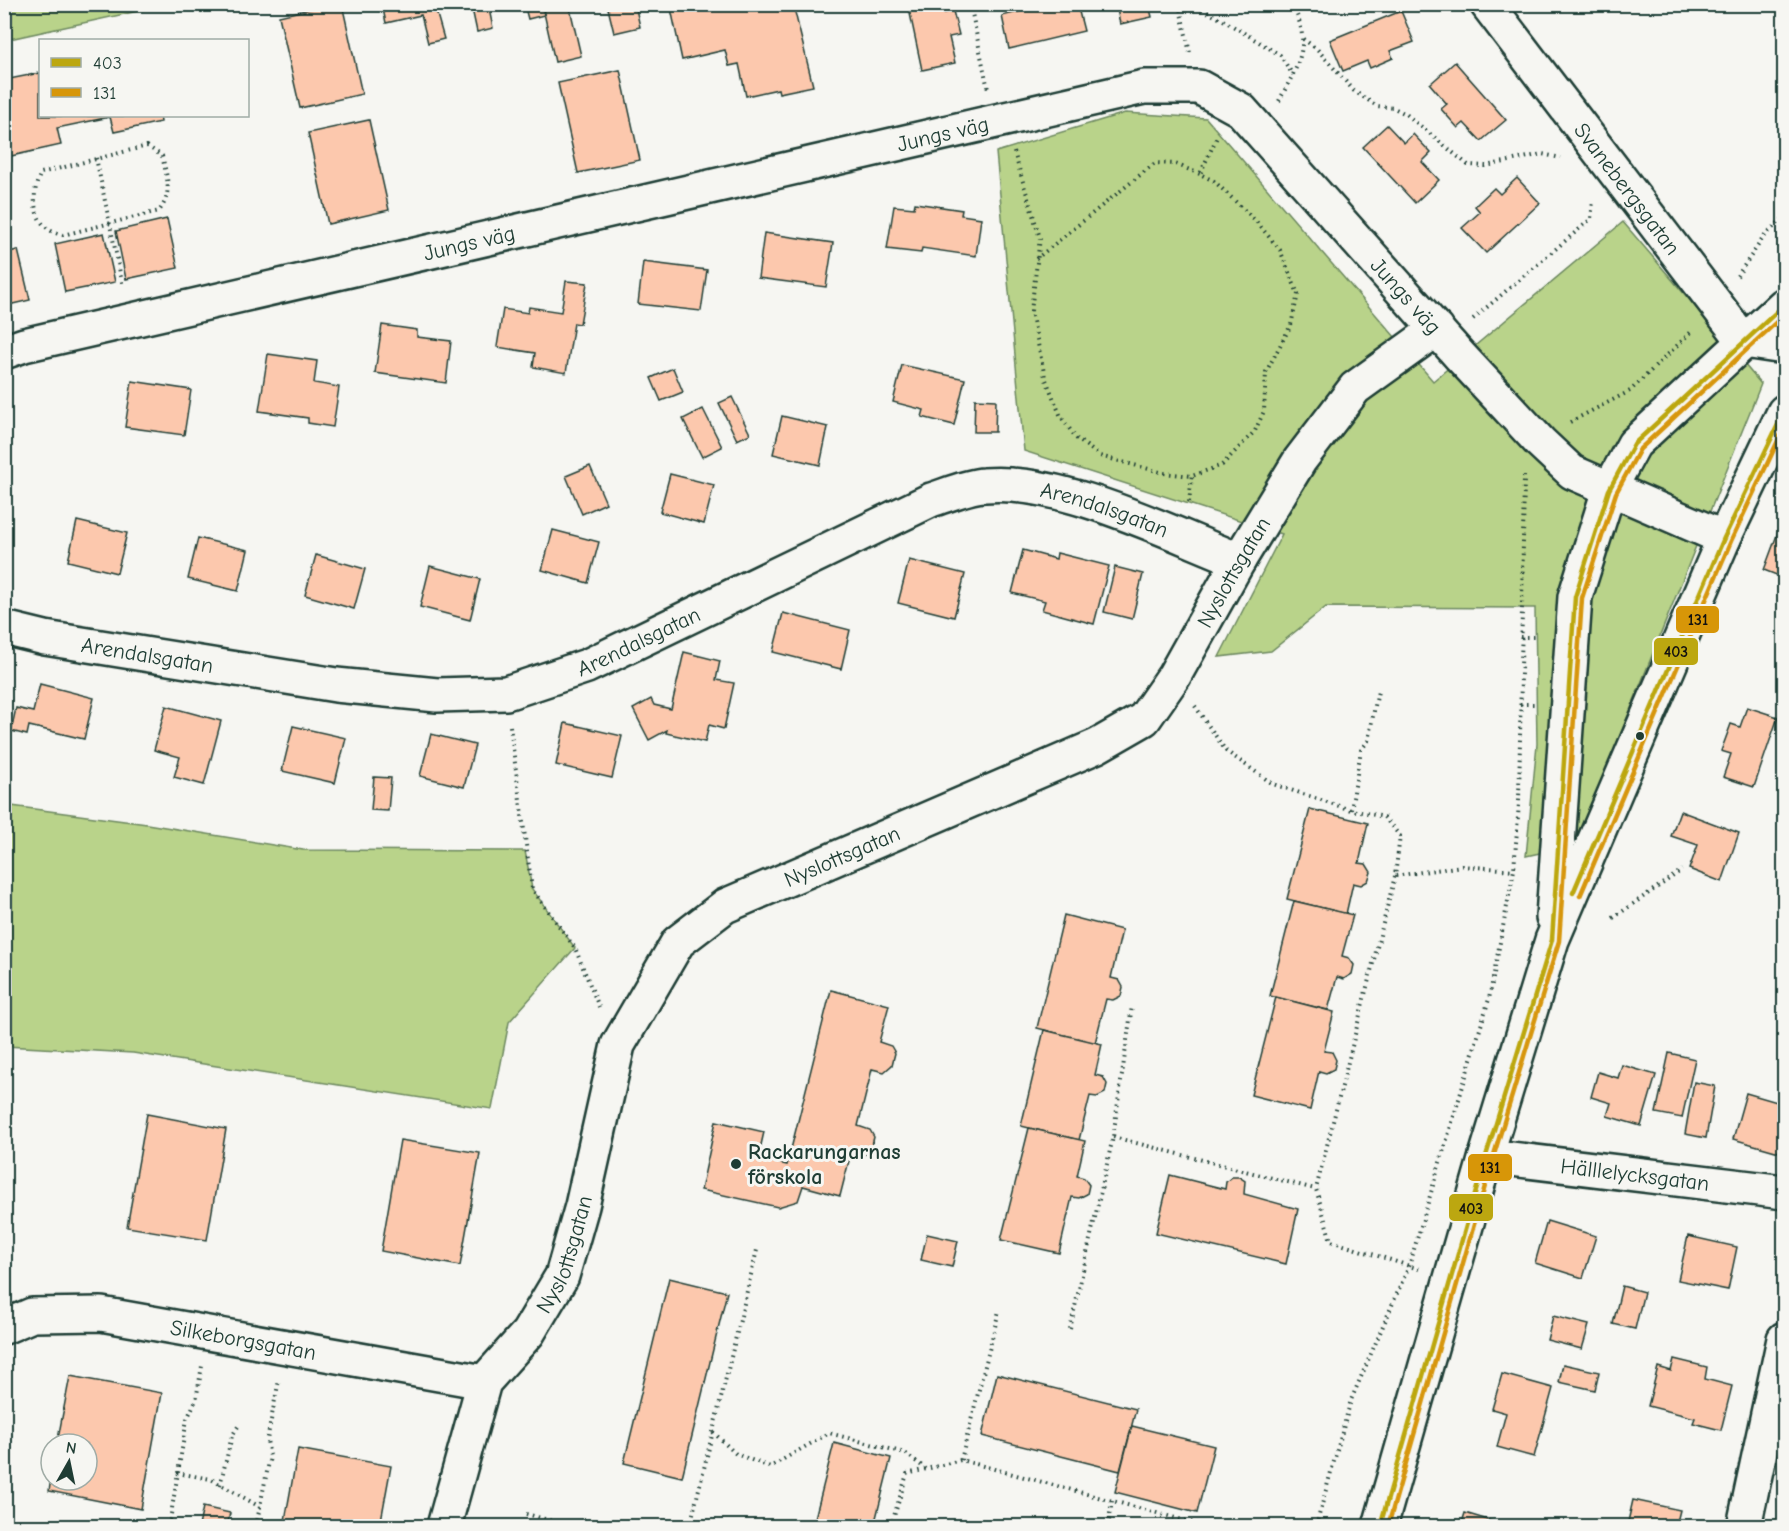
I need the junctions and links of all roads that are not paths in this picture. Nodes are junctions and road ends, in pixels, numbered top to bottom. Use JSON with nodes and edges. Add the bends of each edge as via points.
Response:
{"nodes":[{"id":1,"x":1487,"y":4,"type":"edge"},
{"id":2,"x":1785,"y":304,"type":"edge"},
{"id":3,"x":1437,"y":329,"type":"junction"},
{"id":4,"x":1744,"y":341,"type":"junction"},
{"id":5,"x":1785,"y":347,"type":"edge"},
{"id":6,"x":4,"y":352,"type":"edge"},
{"id":7,"x":1785,"y":412,"type":"edge"},
{"id":8,"x":1608,"y":490,"type":"junction"},
{"id":9,"x":1724,"y":538,"type":"junction"},
{"id":10,"x":1239,"y":560,"type":"junction"},
{"id":11,"x":4,"y":628,"type":"edge"},
{"id":12,"x":1552,"y":940,"type":"junction"},
{"id":13,"x":1486,"y":1156,"type":"junction"},
{"id":14,"x":1785,"y":1192,"type":"edge"},
{"id":15,"x":4,"y":1327,"type":"edge"},
{"id":16,"x":1785,"y":1340,"type":"edge"},
{"id":17,"x":484,"y":1382,"type":"junction"},
{"id":18,"x":444,"y":1527,"type":"edge"},
{"id":19,"x":1380,"y":1527,"type":"edge"},
{"id":20,"x":1744,"y":1527,"type":"edge"}],
"edges":[{"from":1,"to":4,"type":"street","name":"Svanebergsgatan"},
{"from":2,"to":4,"type":"street"},
{"from":3,"to":6,"type":"street","name":"Jungs väg","via":[[1241,110],[1198,87],[1144,87]]},
{"from":3,"to":8,"type":"street","name":"Jungs väg","via":[[1540,442],[1572,472]]},
{"from":3,"to":10,"type":"street","name":"Nyslottsgatan","via":[[1355,388],[1300,460]]},
{"from":4,"to":5,"type":"street"},
{"from":4,"to":8,"type":"street","via":[[1634,444]]},
{"from":7,"to":9,"type":"street"},
{"from":8,"to":9,"type":"street","name":"Jungs väg"},
{"from":8,"to":12,"type":"street","via":[[1575,597]]},
{"from":9,"to":12,"type":"street"},
{"from":10,"to":11,"type":"street","name":"Arendalsgatan","via":[[1116,511],[1042,488],[983,485],[931,500],[587,666],[506,693],[437,695],[336,685]]},
{"from":10,"to":17,"type":"street","name":"Nyslottsgatan","via":[[1174,676],[1144,719],[1096,746],[725,906],[678,942],[618,1045],[562,1276],[528,1333]]},
{"from":12,"to":13,"type":"street"},
{"from":13,"to":14,"type":"street","name":"Hälllelycksgatan"},
{"from":13,"to":19,"type":"street"},
{"from":15,"to":17,"type":"street","name":"Silkeborgsgatan","via":[[32,1315],[101,1314]]},
{"from":16,"to":20,"type":"street"},
{"from":17,"to":18,"type":"street","name":"Nyslottsgatan"}]}
